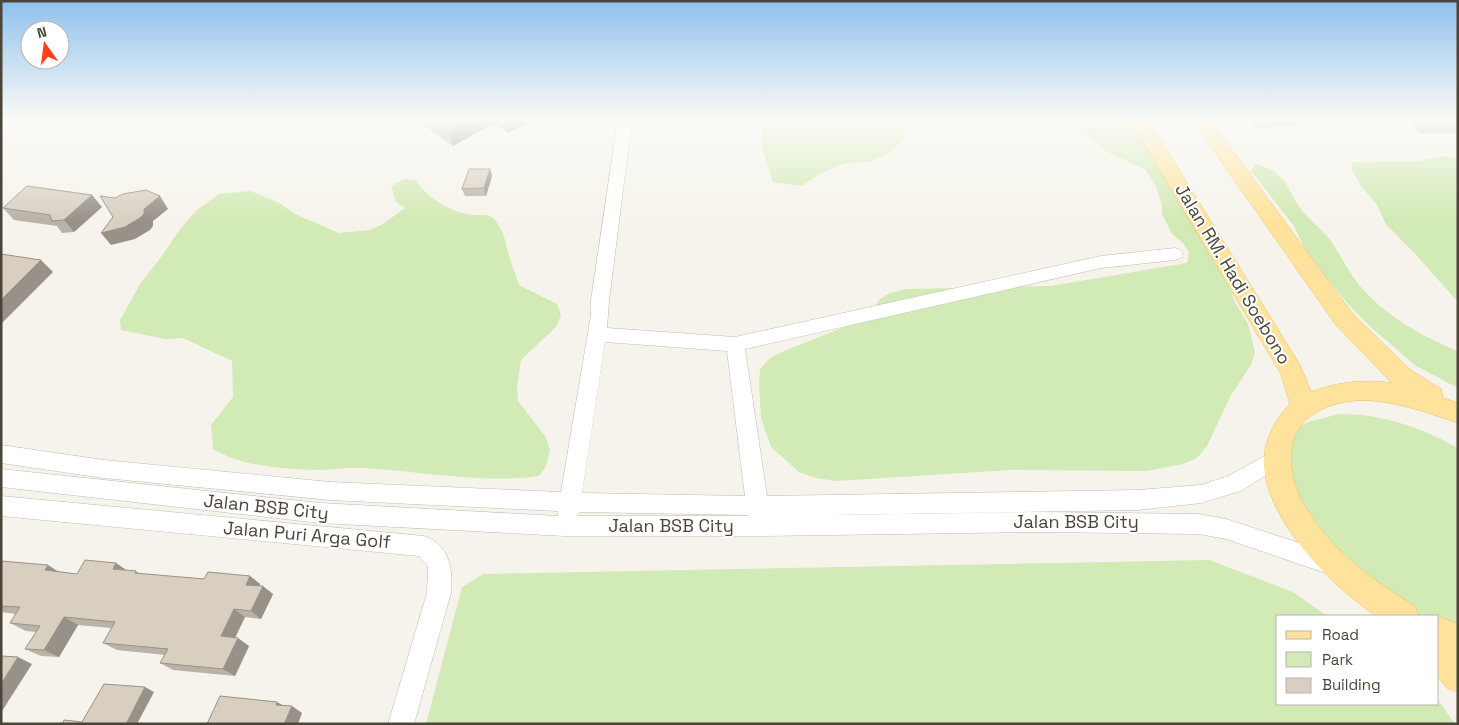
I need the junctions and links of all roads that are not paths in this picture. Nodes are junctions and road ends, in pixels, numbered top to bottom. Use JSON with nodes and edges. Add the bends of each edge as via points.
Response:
{"nodes":[{"id":1,"x":621,"y":154,"type":"edge"},
{"id":2,"x":1160,"y":154,"type":"edge"},
{"id":3,"x":1225,"y":154,"type":"edge"},
{"id":4,"x":1175,"y":254,"type":"dead end"},
{"id":5,"x":597,"y":334,"type":"junction"},
{"id":6,"x":735,"y":344,"type":"junction"},
{"id":7,"x":1303,"y":407,"type":"junction"},
{"id":8,"x":1458,"y":413,"type":"edge"},
{"id":9,"x":1,"y":454,"type":"edge"},
{"id":10,"x":1277,"y":458,"type":"junction"},
{"id":11,"x":1,"y":478,"type":"edge"},
{"id":12,"x":570,"y":502,"type":"junction"},
{"id":13,"x":1,"y":506,"type":"edge"},
{"id":14,"x":759,"y":516,"type":"junction"},
{"id":15,"x":565,"y":526,"type":"junction"},
{"id":16,"x":1336,"y":566,"type":"junction"},
{"id":17,"x":1402,"y":615,"type":"edge"},
{"id":18,"x":1439,"y":631,"type":"edge"},
{"id":19,"x":1458,"y":639,"type":"edge"},
{"id":20,"x":1439,"y":655,"type":"edge"},
{"id":21,"x":1458,"y":678,"type":"edge"},
{"id":22,"x":401,"y":724,"type":"edge"}],
"edges":[{"from":1,"to":5,"type":"street"},
{"from":2,"to":7,"type":"main road","name":"Jalan RM. Hadi Soebono","via":[[1292,372]]},
{"from":3,"to":8,"type":"main road","via":[[1344,320],[1400,376]]},
{"from":4,"to":6,"type":"street","via":[[1101,262],[1047,273]]},
{"from":5,"to":6,"type":"street"},
{"from":5,"to":12,"type":"street"},
{"from":6,"to":14,"type":"street"},
{"from":7,"to":8,"type":"main road","via":[[1332,394],[1370,390],[1412,397]]},
{"from":7,"to":10,"type":"main road","via":[[1284,429]]},
{"from":9,"to":12,"type":"street","name":"Jalan BSB City","via":[[104,469],[330,491]]},
{"from":10,"to":14,"type":"street","name":"Jalan BSB City","via":[[1234,484],[1201,494],[1138,500]]},
{"from":10,"to":16,"type":"main road","via":[[1285,494],[1298,520]]},
{"from":11,"to":15,"type":"street","name":"Jalan BSB City","via":[[320,513]]},
{"from":12,"to":14,"type":"street","name":"Jalan BSB City"},
{"from":12,"to":15,"type":"street"},
{"from":13,"to":22,"type":"street","name":"Jalan Puri Arga Golf","via":[[424,546],[433,552],[440,564],[439,593]]},
{"from":14,"to":15,"type":"street","name":"Jalan BSB City"},
{"from":14,"to":16,"type":"street","name":"Jalan BSB City","via":[[1199,524],[1226,529]]},
{"from":16,"to":17,"type":"main road","via":[[1371,596]]},
{"from":18,"to":19,"type":"main road"},
{"from":20,"to":21,"type":"main road"}]}
